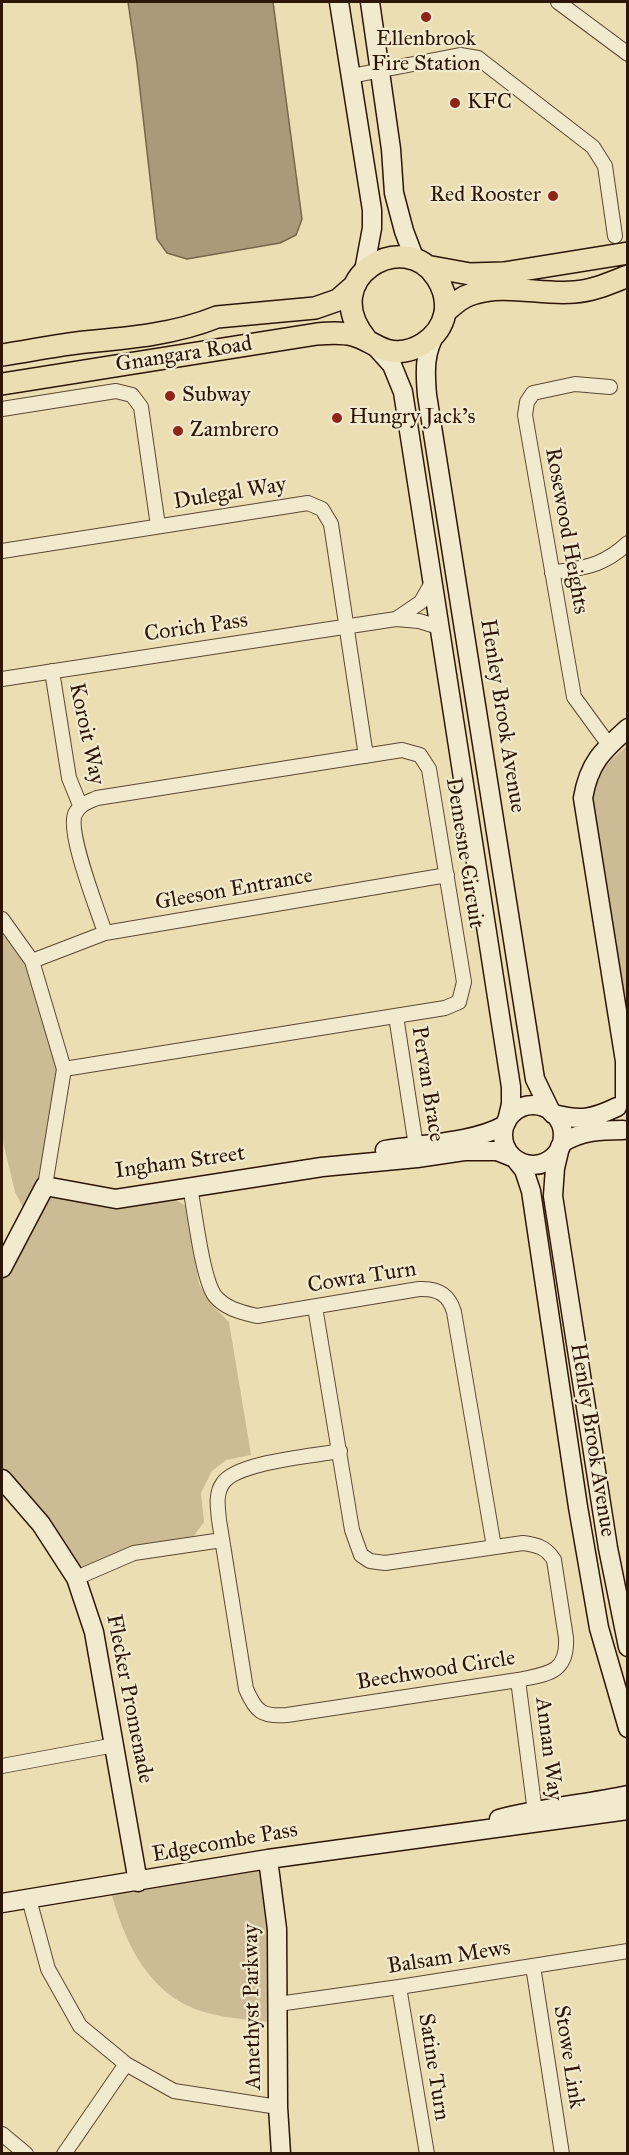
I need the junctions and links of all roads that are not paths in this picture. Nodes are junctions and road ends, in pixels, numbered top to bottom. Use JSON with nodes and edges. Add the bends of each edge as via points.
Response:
{"nodes":[{"id":1,"x":339,"y":2,"type":"edge"},
{"id":2,"x":370,"y":2,"type":"edge"},
{"id":3,"x":558,"y":2,"type":"edge"},
{"id":4,"x":627,"y":54,"type":"edge"},
{"id":5,"x":379,"y":70,"type":"junction"},
{"id":6,"x":351,"y":76,"type":"junction"},
{"id":7,"x":615,"y":236,"type":"dead end"},
{"id":8,"x":627,"y":254,"type":"edge"},
{"id":9,"x":420,"y":263,"type":"junction"},
{"id":10,"x":627,"y":276,"type":"edge"},
{"id":11,"x":359,"y":279,"type":"junction"},
{"id":12,"x":442,"y":319,"type":"junction"},
{"id":13,"x":370,"y":343,"type":"junction"},
{"id":14,"x":2,"y":355,"type":"edge"},
{"id":15,"x":2,"y":384,"type":"edge"},
{"id":16,"x":610,"y":387,"type":"dead end"},
{"id":17,"x":2,"y":409,"type":"edge"},
{"id":18,"x":158,"y":526,"type":"junction"},
{"id":19,"x":627,"y":543,"type":"edge"},
{"id":20,"x":2,"y":550,"type":"edge"},
{"id":21,"x":552,"y":573,"type":"junction"},
{"id":22,"x":433,"y":581,"type":"junction"},
{"id":23,"x":396,"y":619,"type":"junction"},
{"id":24,"x":347,"y":627,"type":"junction"},
{"id":25,"x":439,"y":627,"type":"junction"},
{"id":26,"x":52,"y":671,"type":"junction"},
{"id":27,"x":2,"y":679,"type":"edge"},
{"id":28,"x":627,"y":728,"type":"edge"},
{"id":29,"x":609,"y":745,"type":"junction"},
{"id":30,"x":366,"y":756,"type":"junction"},
{"id":31,"x":80,"y":805,"type":"junction"},
{"id":32,"x":447,"y":874,"type":"junction"},
{"id":33,"x":2,"y":919,"type":"edge"},
{"id":34,"x":105,"y":933,"type":"junction"},
{"id":35,"x":32,"y":961,"type":"junction"},
{"id":36,"x":396,"y":1016,"type":"junction"},
{"id":37,"x":626,"y":1065,"type":"edge"},
{"id":38,"x":64,"y":1069,"type":"junction"},
{"id":39,"x":623,"y":1101,"type":"edge"},
{"id":40,"x":552,"y":1113,"type":"junction"},
{"id":41,"x":506,"y":1123,"type":"junction"},
{"id":42,"x":625,"y":1131,"type":"edge"},
{"id":43,"x":561,"y":1145,"type":"junction"},
{"id":44,"x":417,"y":1151,"type":"junction"},
{"id":45,"x":514,"y":1158,"type":"junction"},
{"id":46,"x":45,"y":1186,"type":"junction"},
{"id":47,"x":190,"y":1187,"type":"junction"},
{"id":48,"x":2,"y":1268,"type":"edge"},
{"id":49,"x":315,"y":1307,"type":"junction"},
{"id":50,"x":340,"y":1452,"type":"junction"},
{"id":51,"x":2,"y":1479,"type":"edge"},
{"id":52,"x":222,"y":1540,"type":"junction"},
{"id":53,"x":494,"y":1547,"type":"junction"},
{"id":54,"x":76,"y":1578,"type":"junction"},
{"id":55,"x":627,"y":1647,"type":"edge"},
{"id":56,"x":518,"y":1680,"type":"junction"},
{"id":57,"x":627,"y":1728,"type":"edge"},
{"id":58,"x":115,"y":1745,"type":"junction"},
{"id":59,"x":2,"y":1766,"type":"edge"},
{"id":60,"x":627,"y":1795,"type":"edge"},
{"id":61,"x":627,"y":1810,"type":"edge"},
{"id":62,"x":535,"y":1817,"type":"junction"},
{"id":63,"x":268,"y":1859,"type":"junction"},
{"id":64,"x":138,"y":1882,"type":"junction"},
{"id":65,"x":29,"y":1899,"type":"junction"},
{"id":66,"x":2,"y":1903,"type":"edge"},
{"id":67,"x":627,"y":1951,"type":"edge"},
{"id":68,"x":532,"y":1966,"type":"junction"},
{"id":69,"x":399,"y":1987,"type":"junction"},
{"id":70,"x":278,"y":2004,"type":"junction"},
{"id":71,"x":126,"y":2064,"type":"junction"},
{"id":72,"x":278,"y":2107,"type":"junction"},
{"id":73,"x":2,"y":2134,"type":"edge"},
{"id":74,"x":26,"y":2154,"type":"edge"},
{"id":75,"x":64,"y":2154,"type":"edge"},
{"id":76,"x":280,"y":2154,"type":"edge"},
{"id":77,"x":427,"y":2154,"type":"edge"},
{"id":78,"x":562,"y":2154,"type":"edge"}],
"edges":[{"from":1,"to":6,"type":"main road"},
{"from":2,"to":5,"type":"main road"},
{"from":3,"to":4,"type":"street"},
{"from":5,"to":6,"type":"street"},
{"from":5,"to":7,"type":"street","via":[[460,55],[478,58],[593,147],[605,166]]},
{"from":5,"to":9,"type":"main road","via":[[394,193]]},
{"from":6,"to":11,"type":"main road","via":[[372,210],[372,228]]},
{"from":8,"to":9,"type":"main road","via":[[495,274],[470,274]]},
{"from":9,"to":11,"type":"main road","via":[[388,258],[375,263]]},
{"from":9,"to":12,"type":"main road","via":[[442,286]]},
{"from":10,"to":12,"type":"main road","via":[[575,292],[473,293]]},
{"from":11,"to":13,"type":"main road","via":[[351,300],[352,315]]},
{"from":11,"to":14,"type":"main road","name":"Gnangara Road","via":[[338,300],[315,308],[217,317],[149,336]]},
{"from":12,"to":13,"type":"main road","via":[[430,339],[404,351],[389,351]]},
{"from":12,"to":40,"type":"main road","name":"Henley Brook Avenue","via":[[426,354],[427,394],[535,1079]]},
{"from":13,"to":15,"type":"main road","name":"Gnangara Road","via":[[344,334],[317,334]]},
{"from":13,"to":22,"type":"main road","via":[[392,365],[403,392]]},
{"from":16,"to":21,"type":"street","name":"Rosewood Heights","via":[[575,384],[533,393],[527,402],[525,415]]},
{"from":17,"to":18,"type":"street","via":[[116,391],[132,395],[141,407]]},
{"from":18,"to":20,"type":"street","name":"Dulegal Way"},
{"from":18,"to":24,"type":"street","name":"Dulegal Way","via":[[308,503],[322,509],[331,524]]},
{"from":19,"to":21,"type":"street","via":[[595,566]]},
{"from":21,"to":29,"type":"street","name":"Rosewood Heights","via":[[574,697]]},
{"from":22,"to":23,"type":"street","name":"Corich Pass","via":[[421,602]]},
{"from":22,"to":25,"type":"main road"},
{"from":23,"to":24,"type":"street","name":"Corich Pass"},
{"from":23,"to":25,"type":"street","name":"Corich Pass"},
{"from":24,"to":26,"type":"street","name":"Corich Pass"},
{"from":24,"to":30,"type":"street","name":"Dulegal Way"},
{"from":25,"to":41,"type":"main road","via":[[511,1087]]},
{"from":26,"to":27,"type":"street","name":"Corich Pass"},
{"from":26,"to":31,"type":"street","name":"Koroit Way","via":[[69,778]]},
{"from":28,"to":29,"type":"main road"},
{"from":29,"to":37,"type":"main road","via":[[592,765],[583,798]]},
{"from":30,"to":31,"type":"street","name":"Demesne Circuit","via":[[97,798]]},
{"from":30,"to":32,"type":"street","name":"Demesne Circuit","via":[[402,750],[420,755],[429,769]]},
{"from":31,"to":34,"type":"street","via":[[74,816],[75,840]]},
{"from":32,"to":34,"type":"street","name":"Gleeson Entrance"},
{"from":32,"to":36,"type":"street","name":"Demesne Circuit","via":[[464,982],[459,1002]]},
{"from":33,"to":35,"type":"street"},
{"from":34,"to":35,"type":"street","name":"Gleeson Entrance"},
{"from":35,"to":38,"type":"street"},
{"from":36,"to":38,"type":"street","name":"Demesne Circuit"},
{"from":36,"to":44,"type":"street","name":"Pervan Brace"},
{"from":37,"to":39,"type":"main road"},
{"from":38,"to":46,"type":"street"},
{"from":39,"to":40,"type":"main road","via":[[588,1119]]},
{"from":39,"to":42,"type":"main road","via":[[616,1120]]},
{"from":40,"to":41,"type":"main road","via":[[542,1107],[522,1108]]},
{"from":40,"to":43,"type":"main road","via":[[562,1129]]},
{"from":41,"to":44,"type":"main road","name":"Ingham Street","via":[[485,1134]]},
{"from":41,"to":45,"type":"main road","via":[[504,1142]]},
{"from":42,"to":43,"type":"main road","via":[[588,1131]]},
{"from":43,"to":45,"type":"main road","via":[[541,1164],[524,1164]]},
{"from":43,"to":55,"type":"main road","name":"Henley Brook Avenue","via":[[553,1196]]},
{"from":44,"to":45,"type":"main road","name":"Ingham Street","via":[[496,1151]]},
{"from":44,"to":47,"type":"main road","name":"Ingham Street"},
{"from":45,"to":57,"type":"main road","name":"Henley Brook Avenue","via":[[524,1170],[531,1191],[598,1628]]},
{"from":46,"to":47,"type":"main road","name":"Ingham Street","via":[[116,1199]]},
{"from":46,"to":48,"type":"main road"},
{"from":47,"to":49,"type":"street","name":"Cowra Turn","via":[[207,1278],[216,1296],[233,1310],[256,1316]]},
{"from":49,"to":50,"type":"street","name":"Beechwood Circle"},
{"from":49,"to":53,"type":"street","name":"Cowra Turn","via":[[429,1288],[449,1300]]},
{"from":50,"to":52,"type":"street","name":"Beechwood Circle","via":[[244,1468],[231,1476],[218,1492]]},
{"from":50,"to":53,"type":"street","name":"Beechwood Circle","via":[[352,1530],[361,1555],[370,1561],[405,1561]]},
{"from":51,"to":54,"type":"main road","name":"Flecker Promenade","via":[[41,1524]]},
{"from":52,"to":54,"type":"street","via":[[134,1553]]},
{"from":52,"to":56,"type":"street","name":"Beechwood Circle","via":[[246,1689],[263,1714],[287,1716]]},
{"from":53,"to":56,"type":"street","name":"Beechwood Circle","via":[[538,1545],[554,1560],[567,1650],[564,1661],[547,1674]]},
{"from":54,"to":58,"type":"main road","name":"Flecker Promenade","via":[[94,1632]]},
{"from":56,"to":62,"type":"street","name":"Annan Way"},
{"from":58,"to":59,"type":"street"},
{"from":58,"to":64,"type":"main road","name":"Flecker Promenade"},
{"from":60,"to":62,"type":"main road","name":"Edgecombe Pass"},
{"from":61,"to":62,"type":"main road","name":"Edgecombe Pass"},
{"from":62,"to":63,"type":"main road","name":"Edgecombe Pass"},
{"from":63,"to":64,"type":"main road","name":"Edgecombe Pass"},
{"from":63,"to":70,"type":"main road","name":"Amethyst Parkway","via":[[278,1929]]},
{"from":64,"to":65,"type":"main road","name":"Edgecombe Pass"},
{"from":65,"to":66,"type":"main road","name":"Edgecombe Pass"},
{"from":65,"to":71,"type":"street","via":[[48,1969],[80,2026]]},
{"from":67,"to":68,"type":"street","name":"Balsam Mews"},
{"from":68,"to":69,"type":"street","name":"Balsam Mews"},
{"from":68,"to":78,"type":"street","name":"Stowe Link"},
{"from":69,"to":70,"type":"street","name":"Balsam Mews"},
{"from":69,"to":77,"type":"street","name":"Satine Turn"},
{"from":70,"to":72,"type":"main road","name":"Amethyst Parkway"},
{"from":71,"to":72,"type":"street","via":[[174,2091]]},
{"from":71,"to":75,"type":"street"},
{"from":72,"to":76,"type":"main road","name":"Amethyst Parkway"},
{"from":73,"to":74,"type":"street"}]}
